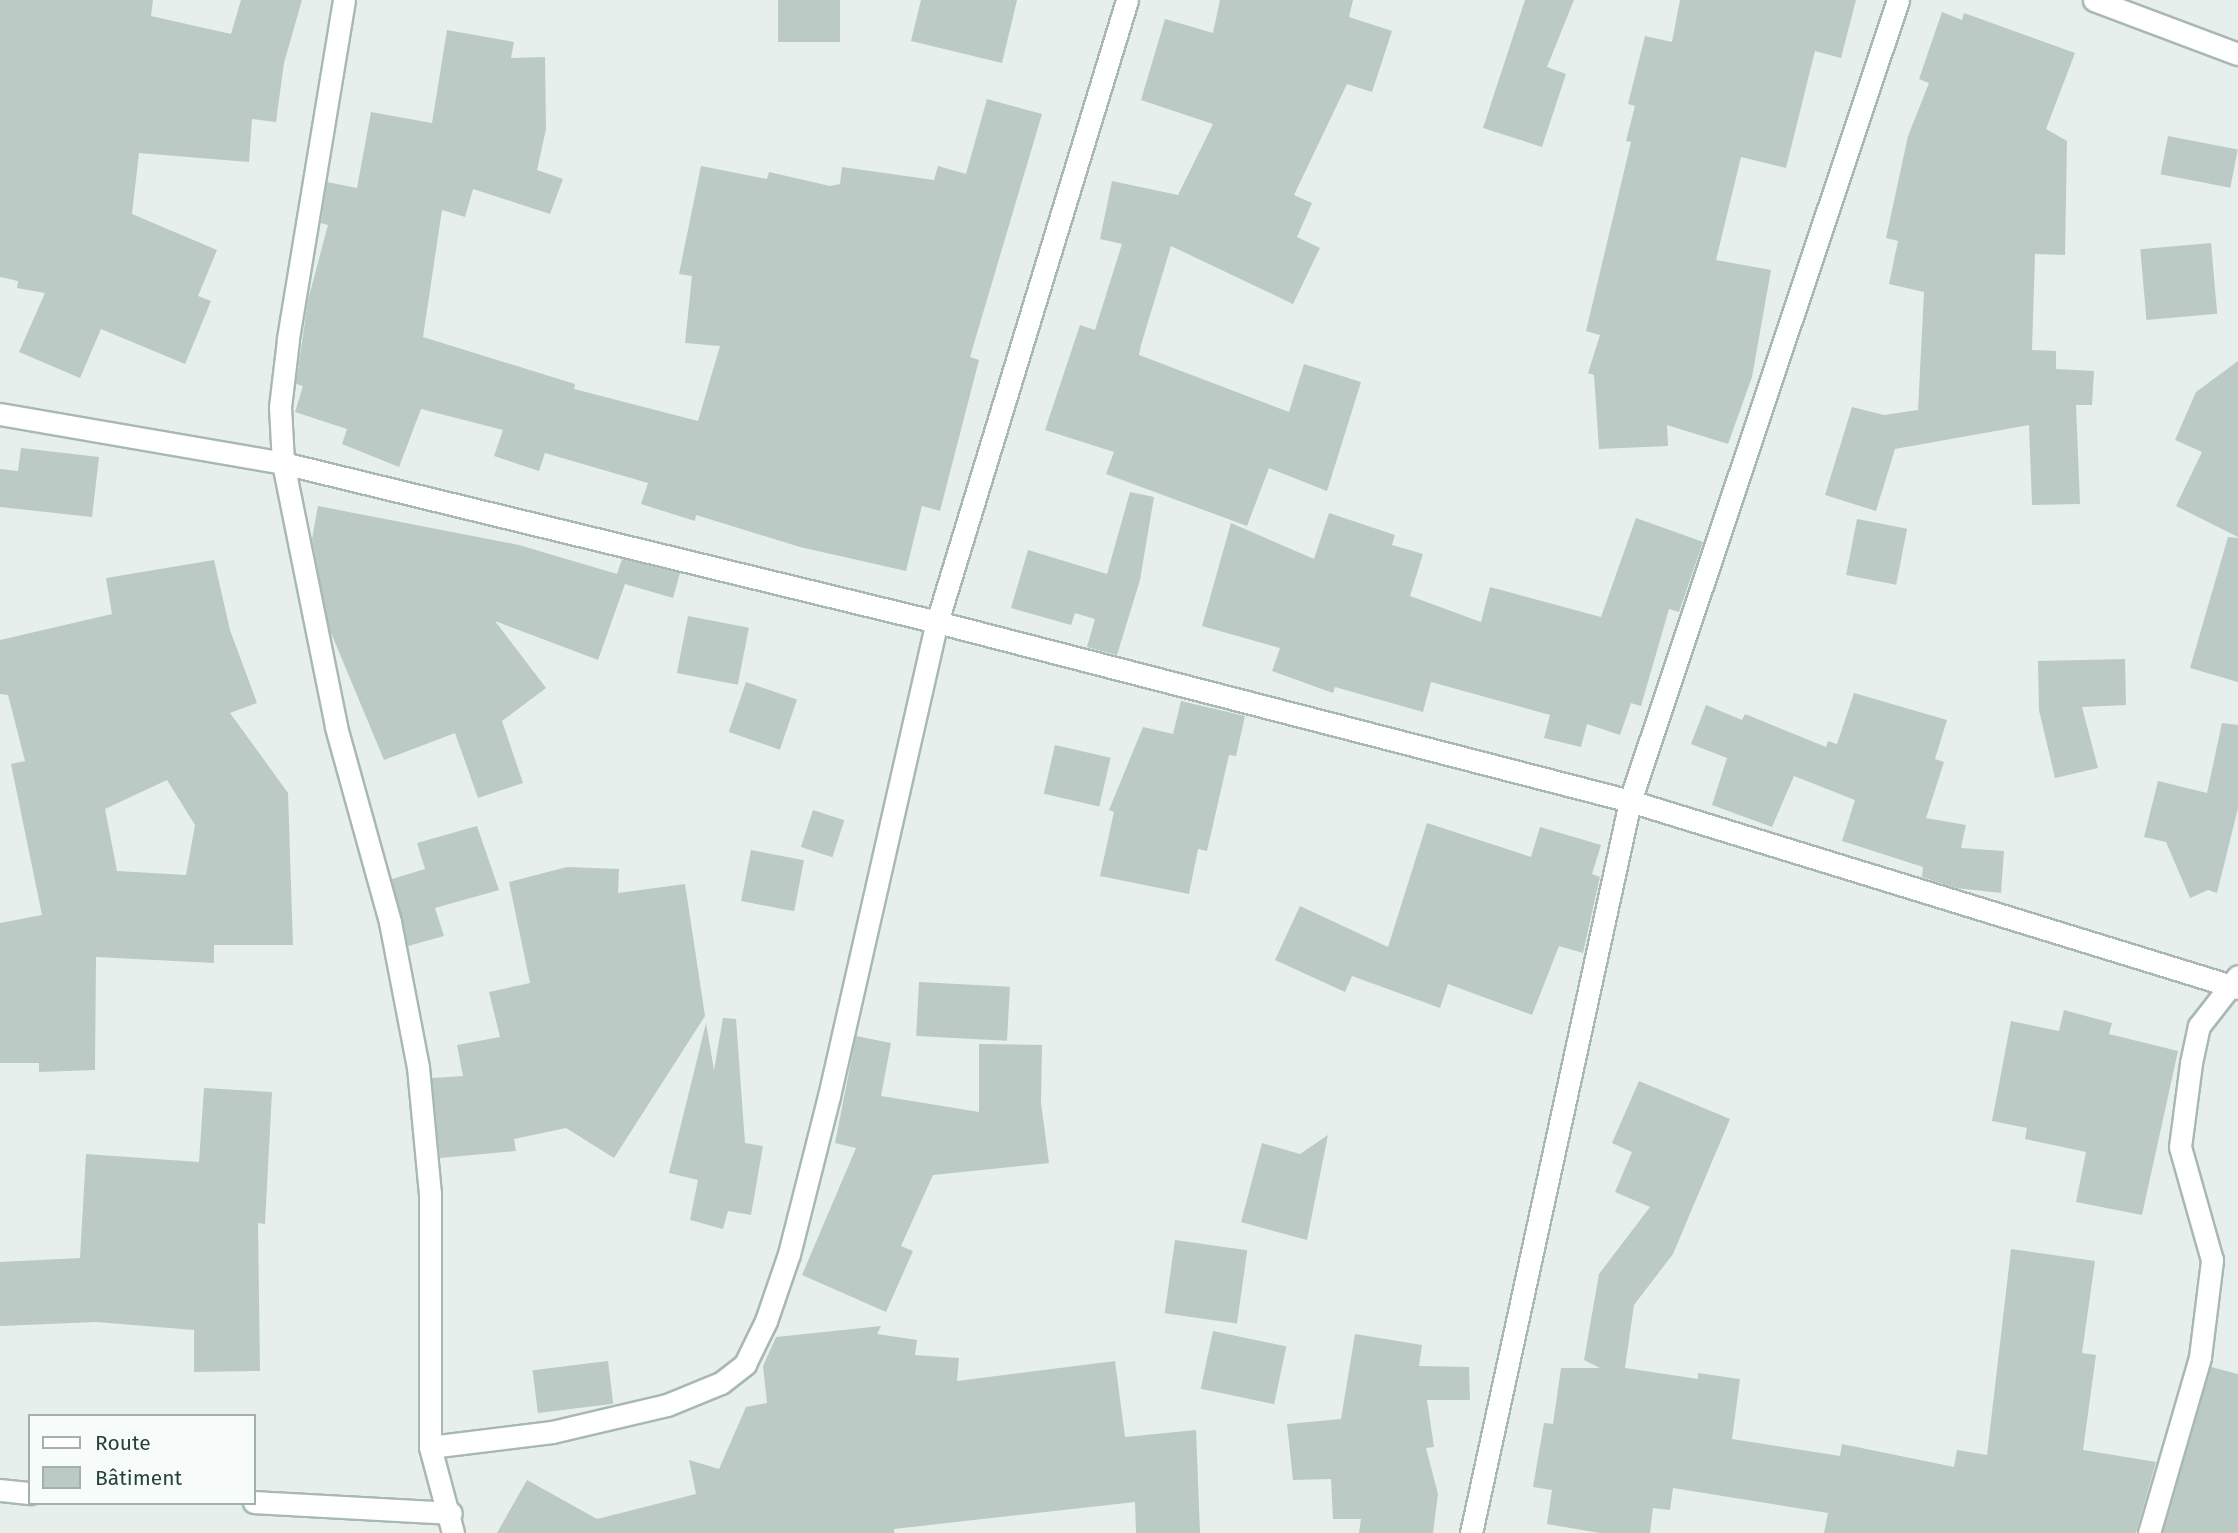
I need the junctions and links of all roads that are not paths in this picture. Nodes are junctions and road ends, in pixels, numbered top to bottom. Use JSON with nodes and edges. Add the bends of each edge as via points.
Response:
{"nodes":[{"id":1,"x":344,"y":0,"type":"edge"},
{"id":2,"x":1127,"y":0,"type":"edge"},
{"id":3,"x":1898,"y":0,"type":"edge"},
{"id":4,"x":2094,"y":0,"type":"edge"},
{"id":5,"x":2238,"y":54,"type":"edge"},
{"id":6,"x":0,"y":414,"type":"edge"},
{"id":7,"x":283,"y":463,"type":"junction"},
{"id":8,"x":937,"y":622,"type":"junction"},
{"id":9,"x":1630,"y":801,"type":"junction"},
{"id":10,"x":2236,"y":983,"type":"edge"},
{"id":11,"x":430,"y":1447,"type":"junction"},
{"id":12,"x":0,"y":1490,"type":"edge"},
{"id":13,"x":28,"y":1493,"type":"edge"},
{"id":14,"x":256,"y":1502,"type":"edge"},
{"id":15,"x":452,"y":1523,"type":"edge"},
{"id":16,"x":1471,"y":1533,"type":"edge"},
{"id":17,"x":2149,"y":1533,"type":"edge"}],
"edges":[{"from":1,"to":7,"type":"street","via":[[288,340],[280,407]]},
{"from":2,"to":8,"type":"street"},
{"from":3,"to":9,"type":"street"},
{"from":4,"to":5,"type":"street"},
{"from":6,"to":7,"type":"street"},
{"from":7,"to":8,"type":"street"},
{"from":7,"to":11,"type":"street","via":[[336,727],[390,922],[418,1067],[430,1194]]},
{"from":8,"to":9,"type":"street"},
{"from":8,"to":11,"type":"street","via":[[789,1254],[745,1364],[721,1382],[667,1405],[552,1432]]},
{"from":9,"to":10,"type":"street"},
{"from":9,"to":16,"type":"street"},
{"from":10,"to":17,"type":"street","via":[[2199,1026],[2191,1063],[2180,1147],[2212,1260],[2200,1357]]},
{"from":11,"to":15,"type":"street"},
{"from":12,"to":13,"type":"street"},
{"from":14,"to":15,"type":"street"}]}
